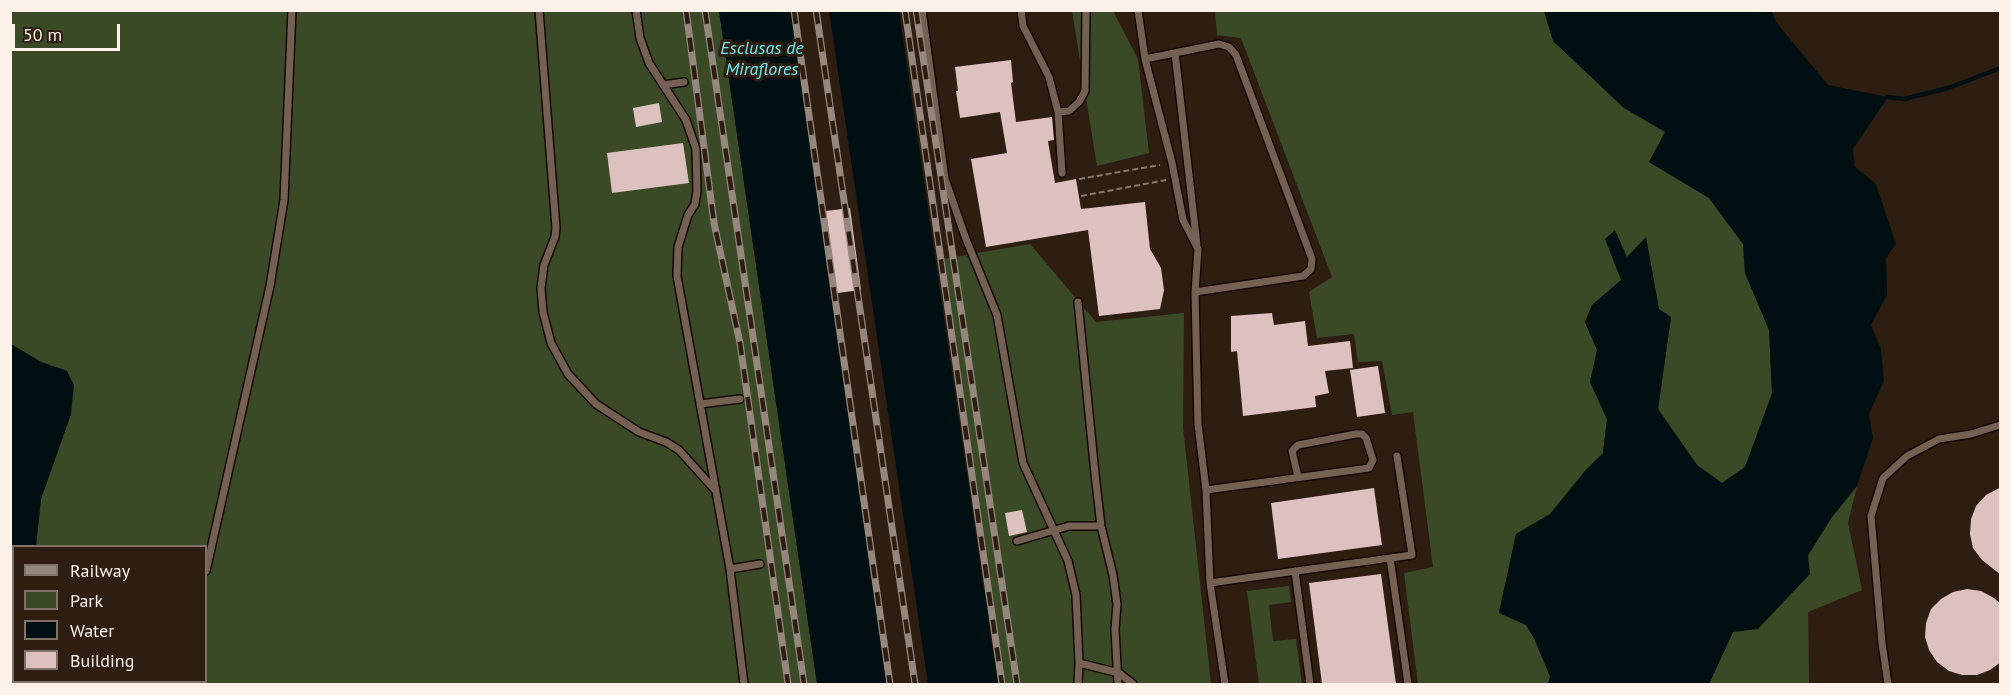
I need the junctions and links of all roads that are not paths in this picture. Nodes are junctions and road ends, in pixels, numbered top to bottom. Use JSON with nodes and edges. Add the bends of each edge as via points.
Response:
{"nodes":[{"id":1,"x":292,"y":10,"type":"edge"},
{"id":2,"x":539,"y":10,"type":"edge"},
{"id":3,"x":636,"y":10,"type":"edge"},
{"id":4,"x":922,"y":10,"type":"edge"},
{"id":5,"x":1021,"y":10,"type":"edge"},
{"id":6,"x":1086,"y":10,"type":"edge"},
{"id":7,"x":1137,"y":10,"type":"edge"},
{"id":8,"x":1175,"y":53,"type":"junction"},
{"id":9,"x":1145,"y":59,"type":"junction"},
{"id":10,"x":684,"y":82,"type":"dead end"},
{"id":11,"x":663,"y":85,"type":"junction"},
{"id":12,"x":1058,"y":112,"type":"junction"},
{"id":13,"x":1062,"y":173,"type":"dead end"},
{"id":14,"x":1198,"y":249,"type":"junction"},
{"id":15,"x":1195,"y":292,"type":"junction"},
{"id":16,"x":1078,"y":302,"type":"dead end"},
{"id":17,"x":740,"y":399,"type":"dead end"},
{"id":18,"x":700,"y":404,"type":"junction"},
{"id":19,"x":2001,"y":425,"type":"edge"},
{"id":20,"x":1397,"y":456,"type":"dead end"},
{"id":21,"x":1298,"y":477,"type":"junction"},
{"id":22,"x":1206,"y":490,"type":"junction"},
{"id":23,"x":717,"y":492,"type":"junction"},
{"id":24,"x":1101,"y":526,"type":"junction"},
{"id":25,"x":1054,"y":531,"type":"junction"},
{"id":26,"x":1017,"y":541,"type":"dead end"},
{"id":27,"x":1390,"y":558,"type":"junction"},
{"id":28,"x":760,"y":564,"type":"dead end"},
{"id":29,"x":207,"y":567,"type":"edge"},
{"id":30,"x":730,"y":569,"type":"junction"},
{"id":31,"x":1294,"y":571,"type":"junction"},
{"id":32,"x":1210,"y":583,"type":"junction"},
{"id":33,"x":1079,"y":663,"type":"junction"},
{"id":34,"x":1119,"y":673,"type":"junction"},
{"id":35,"x":744,"y":684,"type":"edge"},
{"id":36,"x":1078,"y":684,"type":"edge"},
{"id":37,"x":1118,"y":684,"type":"edge"},
{"id":38,"x":1133,"y":684,"type":"edge"},
{"id":39,"x":1225,"y":684,"type":"edge"},
{"id":40,"x":1310,"y":684,"type":"edge"},
{"id":41,"x":1408,"y":684,"type":"edge"},
{"id":42,"x":1888,"y":684,"type":"edge"}],
"edges":[{"from":1,"to":29,"type":"lane","via":[[284,200],[270,286]]},
{"from":2,"to":23,"type":"lane","via":[[556,228],[541,288],[551,343],[568,374],[596,404],[639,432],[679,450]]},
{"from":3,"to":11,"type":"lane","via":[[640,38]]},
{"from":4,"to":25,"type":"lane","via":[[945,179],[997,315],[1023,463]]},
{"from":5,"to":12,"type":"lane","via":[[1023,26],[1049,77]]},
{"from":6,"to":12,"type":"lane","via":[[1085,91],[1069,111]]},
{"from":7,"to":9,"type":"lane"},
{"from":8,"to":9,"type":"lane"},
{"from":8,"to":14,"type":"lane"},
{"from":8,"to":15,"type":"lane","via":[[1219,44],[1236,55],[1312,259],[1311,269],[1303,276]]},
{"from":9,"to":14,"type":"lane","via":[[1184,220]]},
{"from":10,"to":11,"type":"lane"},
{"from":11,"to":18,"type":"lane","via":[[686,120],[696,149],[695,204],[682,232],[676,262]]},
{"from":12,"to":13,"type":"lane"},
{"from":14,"to":15,"type":"lane"},
{"from":15,"to":22,"type":"lane","via":[[1198,424]]},
{"from":16,"to":24,"type":"lane"},
{"from":17,"to":18,"type":"lane"},
{"from":18,"to":23,"type":"lane"},
{"from":19,"to":42,"type":"lane","via":[[1939,439],[1907,456],[1883,478],[1871,516]]},
{"from":20,"to":27,"type":"lane","via":[[1412,555]]},
{"from":21,"to":21,"type":"lane","via":[[1369,468],[1372,460],[1366,438],[1356,434],[1298,445],[1292,451]]},
{"from":21,"to":22,"type":"lane"},
{"from":22,"to":32,"type":"lane"},
{"from":23,"to":30,"type":"lane"},
{"from":24,"to":25,"type":"lane","via":[[1069,526]]},
{"from":24,"to":34,"type":"lane","via":[[1117,604]]},
{"from":25,"to":26,"type":"lane"},
{"from":25,"to":33,"type":"lane","via":[[1068,561],[1076,595]]},
{"from":27,"to":31,"type":"lane"},
{"from":27,"to":41,"type":"lane"},
{"from":28,"to":30,"type":"lane"},
{"from":30,"to":35,"type":"lane"},
{"from":31,"to":32,"type":"lane"},
{"from":31,"to":40,"type":"lane"},
{"from":32,"to":39,"type":"lane"},
{"from":33,"to":34,"type":"lane"},
{"from":33,"to":36,"type":"lane"},
{"from":34,"to":37,"type":"lane"},
{"from":34,"to":38,"type":"lane"}]}
